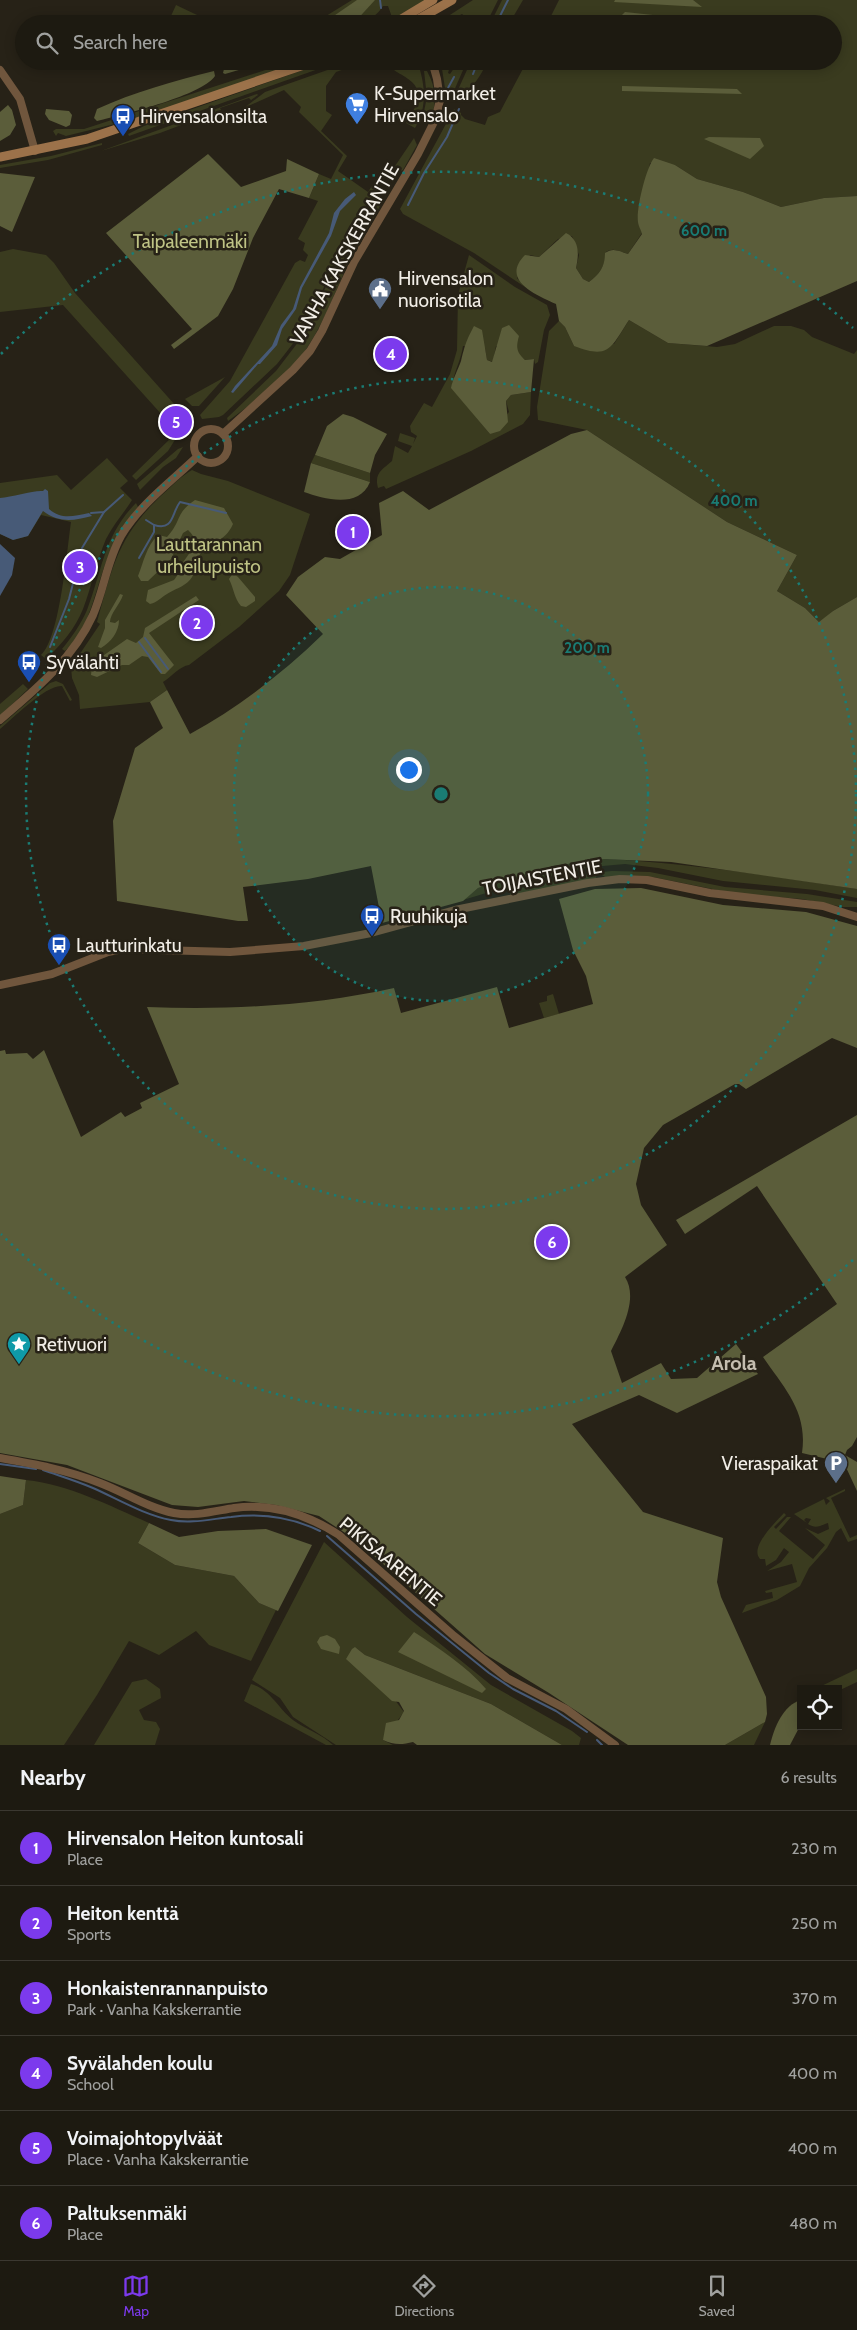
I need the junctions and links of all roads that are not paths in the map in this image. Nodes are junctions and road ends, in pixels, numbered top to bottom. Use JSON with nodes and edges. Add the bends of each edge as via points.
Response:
{"nodes":[{"id":1,"x":433,"y":0,"type":"edge"},
{"id":2,"x":452,"y":0,"type":"edge"},
{"id":3,"x":418,"y":15,"type":"edge"},
{"id":4,"x":423,"y":15,"type":"edge"},
{"id":5,"x":0,"y":70,"type":"edge"},
{"id":6,"x":290,"y":70,"type":"edge"},
{"id":7,"x":434,"y":70,"type":"edge"},
{"id":8,"x":35,"y":152,"type":"junction"},
{"id":9,"x":0,"y":157,"type":"edge"},
{"id":10,"x":223,"y":434,"type":"junction"},
{"id":11,"x":198,"y":456,"type":"junction"},
{"id":12,"x":0,"y":720,"type":"edge"},
{"id":13,"x":857,"y":917,"type":"edge"},
{"id":14,"x":0,"y":985,"type":"edge"},
{"id":15,"x":0,"y":1458,"type":"edge"},
{"id":16,"x":615,"y":1745,"type":"edge"}],
"edges":[{"from":1,"to":3,"type":"main road"},
{"from":2,"to":4,"type":"main road"},
{"from":5,"to":8,"type":"street","via":[[20,99]]},
{"from":6,"to":8,"type":"main road","via":[[88,139]]},
{"from":7,"to":10,"type":"street","name":"VANHA KAKSKERRANTIE","via":[[439,94],[435,120],[354,262],[322,331],[293,370]]},
{"from":8,"to":9,"type":"main road"},
{"from":10,"to":11,"type":"street","via":[[212,429],[200,433],[195,444]]},
{"from":10,"to":11,"type":"street","via":[[228,445],[227,454],[221,460],[209,463]]},
{"from":11,"to":12,"type":"street","via":[[146,505],[126,529],[110,560],[93,614],[67,656]]},
{"from":13,"to":14,"type":"street","name":"TOIJAISTENTIE","via":[[798,902],[717,894],[640,880],[607,880],[455,910],[371,933],[304,946],[230,952],[116,950],[52,974]]},
{"from":15,"to":16,"type":"street","name":"PIKISAARENTIE","via":[[69,1472],[174,1513],[263,1508],[296,1514],[320,1523],[339,1535],[507,1678],[566,1709]]}]}
